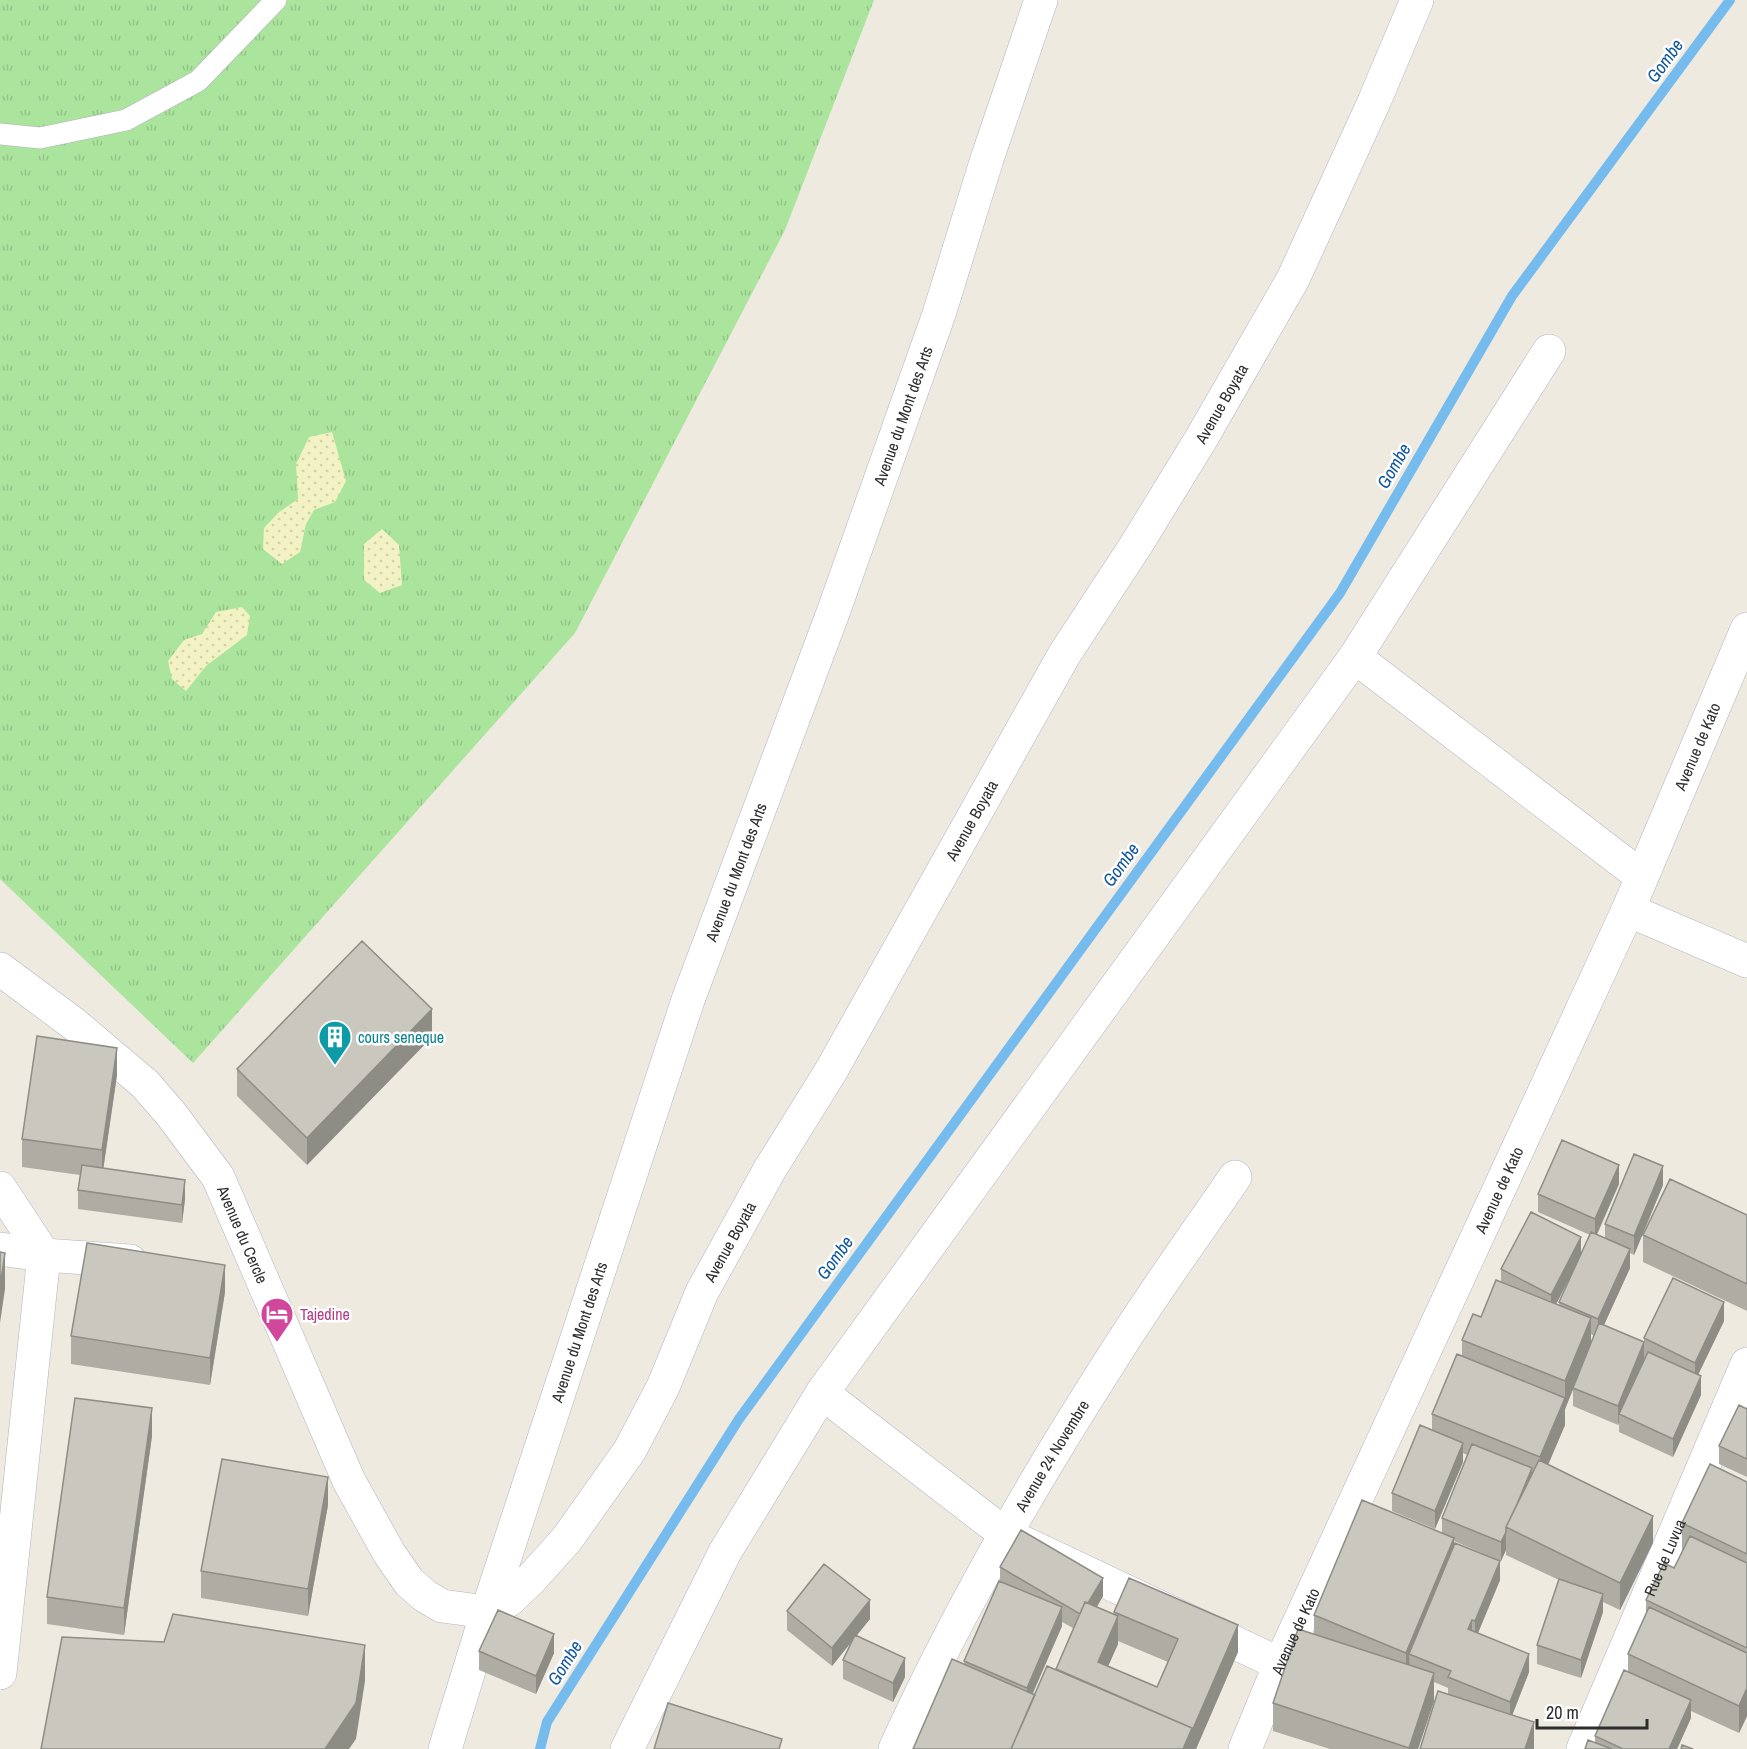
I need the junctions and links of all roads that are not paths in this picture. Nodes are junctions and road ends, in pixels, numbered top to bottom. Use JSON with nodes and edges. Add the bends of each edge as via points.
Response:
{"nodes":[{"id":1,"x":276,"y":0,"type":"edge"},
{"id":2,"x":1041,"y":0,"type":"edge"},
{"id":3,"x":1417,"y":0,"type":"edge"},
{"id":4,"x":0,"y":134,"type":"edge"},
{"id":5,"x":1549,"y":351,"type":"dead end"},
{"id":6,"x":1747,"y":629,"type":"edge"},
{"id":7,"x":1355,"y":657,"type":"junction"},
{"id":8,"x":1641,"y":876,"type":"junction"},
{"id":9,"x":1628,"y":910,"type":"junction"},
{"id":10,"x":1747,"y":961,"type":"edge"},
{"id":11,"x":0,"y":969,"type":"edge"},
{"id":12,"x":1235,"y":1177,"type":"dead end"},
{"id":13,"x":0,"y":1188,"type":"edge"},
{"id":14,"x":0,"y":1249,"type":"edge"},
{"id":15,"x":44,"y":1255,"type":"junction"},
{"id":16,"x":163,"y":1263,"type":"edge"},
{"id":17,"x":223,"y":1268,"type":"edge"},
{"id":18,"x":258,"y":1270,"type":"junction"},
{"id":19,"x":1747,"y":1364,"type":"edge"},
{"id":20,"x":822,"y":1393,"type":"junction"},
{"id":21,"x":1005,"y":1534,"type":"junction"},
{"id":22,"x":487,"y":1612,"type":"junction"},
{"id":23,"x":1280,"y":1664,"type":"junction"},
{"id":24,"x":0,"y":1673,"type":"edge"},
{"id":25,"x":445,"y":1749,"type":"edge"},
{"id":26,"x":627,"y":1749,"type":"edge"},
{"id":27,"x":895,"y":1749,"type":"edge"},
{"id":28,"x":1245,"y":1749,"type":"edge"},
{"id":29,"x":1583,"y":1749,"type":"edge"}],
"edges":[{"from":1,"to":4,"type":"lane","via":[[198,81],[126,120],[40,138]]},
{"from":2,"to":22,"type":"street","name":"Avenue du Mont des Arts","via":[[939,314],[834,610],[688,1000]]},
{"from":3,"to":22,"type":"street","name":"Avenue Boyata","via":[[1293,279],[1201,439],[1064,655],[831,1071],[770,1169],[702,1292],[663,1387],[630,1450],[560,1547],[508,1600]]},
{"from":5,"to":7,"type":"street"},
{"from":6,"to":8,"type":"street","name":"Avenue de Kato"},
{"from":7,"to":8,"type":"street"},
{"from":7,"to":20,"type":"street"},
{"from":8,"to":9,"type":"street","name":"Avenue de Kato"},
{"from":9,"to":10,"type":"street"},
{"from":9,"to":23,"type":"street","name":"Avenue de Kato"},
{"from":11,"to":18,"type":"street","name":"Avenue du Cercle","via":[[74,1024],[152,1091],[218,1177]]},
{"from":12,"to":21,"type":"street","name":"Avenue 24 Novembre","via":[[1113,1356]]},
{"from":13,"to":15,"type":"street"},
{"from":14,"to":15,"type":"street"},
{"from":15,"to":16,"type":"street"},
{"from":15,"to":24,"type":"street"},
{"from":17,"to":18,"type":"street"},
{"from":18,"to":22,"type":"street","name":"Avenue du Cercle","via":[[349,1481],[389,1554],[409,1582],[425,1596],[442,1606]]},
{"from":19,"to":29,"type":"street","name":"Rue de Luvua"},
{"from":20,"to":21,"type":"street"},
{"from":20,"to":26,"type":"street","via":[[725,1552]]},
{"from":21,"to":23,"type":"street"},
{"from":21,"to":27,"type":"street","name":"Avenue 24 Novembre","via":[[921,1691]]},
{"from":22,"to":25,"type":"street","name":"Avenue du Mont des Arts"},
{"from":23,"to":28,"type":"street","name":"Avenue de Kato"}]}
